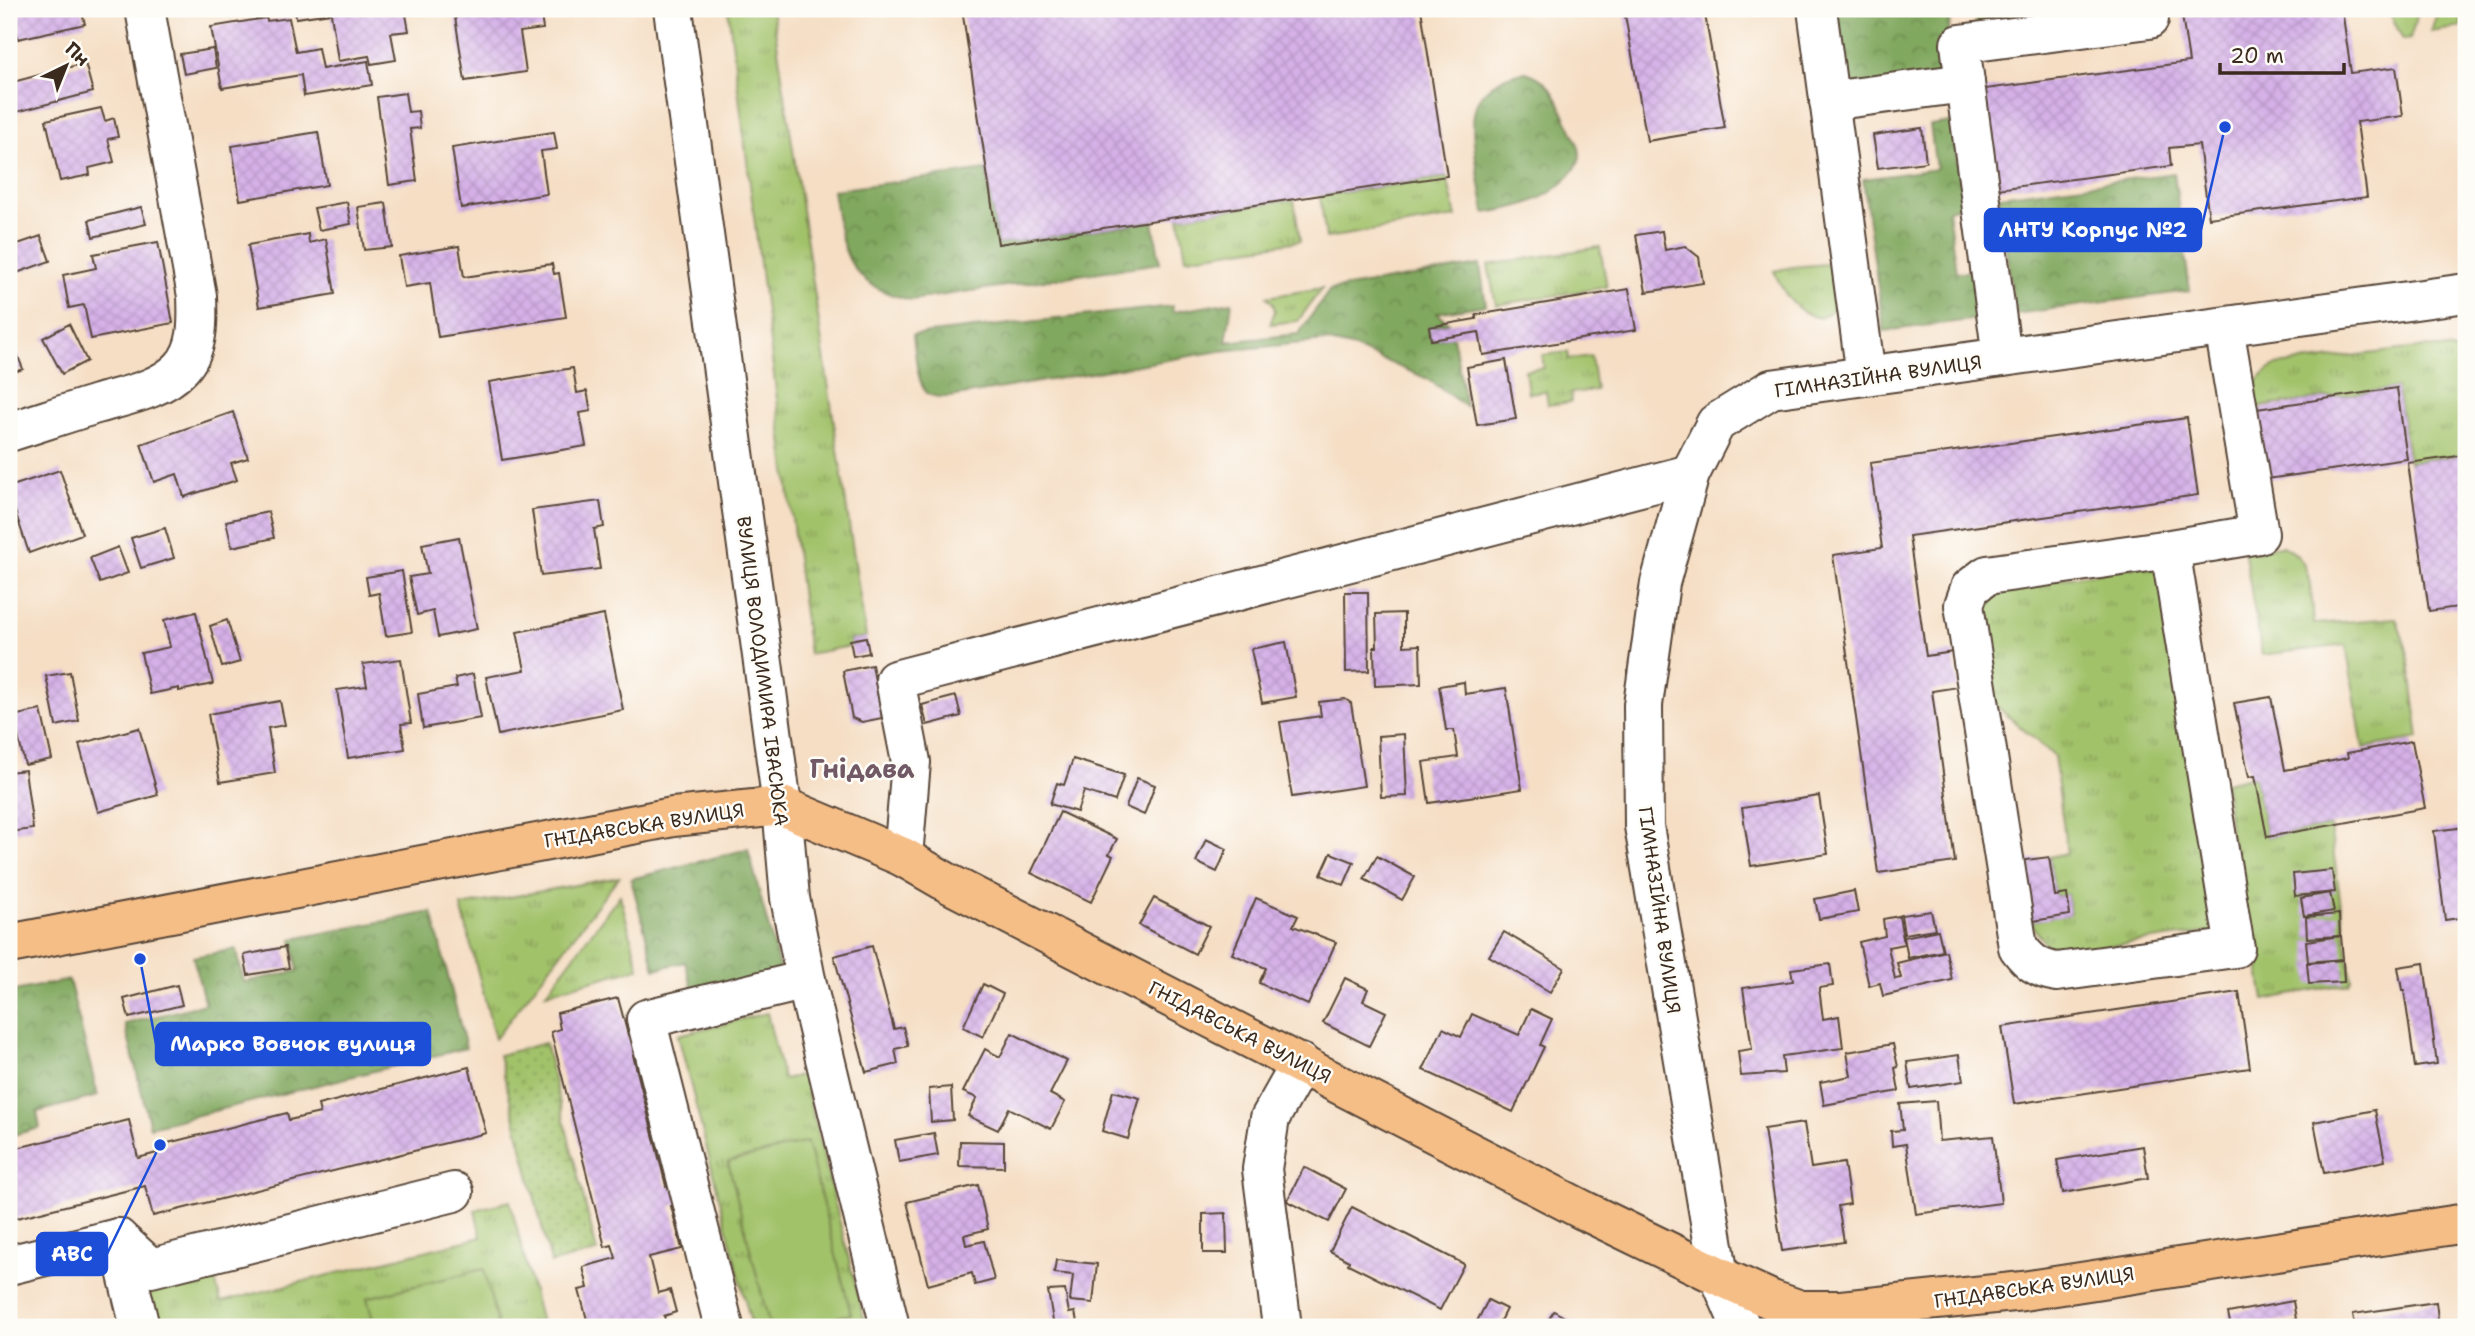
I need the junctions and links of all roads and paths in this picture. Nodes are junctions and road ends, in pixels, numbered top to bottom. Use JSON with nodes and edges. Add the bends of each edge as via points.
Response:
{"nodes":[{"id":1,"x":145,"y":9,"type":"edge"},
{"id":2,"x":673,"y":9,"type":"edge"},
{"id":3,"x":1817,"y":9,"type":"edge"},
{"id":4,"x":2148,"y":19,"type":"dead end"},
{"id":5,"x":1965,"y":83,"type":"junction"},
{"id":6,"x":1829,"y":101,"type":"junction"},
{"id":7,"x":2466,"y":293,"type":"edge"},
{"id":8,"x":2224,"y":327,"type":"junction"},
{"id":9,"x":2002,"y":357,"type":"junction"},
{"id":10,"x":1866,"y":376,"type":"junction"},
{"id":11,"x":9,"y":432,"type":"edge"},
{"id":12,"x":1690,"y":474,"type":"junction"},
{"id":13,"x":2170,"y":550,"type":"junction"},
{"id":14,"x":782,"y":806,"type":"junction"},
{"id":15,"x":903,"y":857,"type":"junction"},
{"id":16,"x":9,"y":944,"type":"edge"},
{"id":17,"x":806,"y":979,"type":"junction"},
{"id":18,"x":1301,"y":1063,"type":"junction"},
{"id":19,"x":454,"y":1192,"type":"dead end"},
{"id":20,"x":2466,"y":1223,"type":"edge"},
{"id":21,"x":118,"y":1238,"type":"junction"},
{"id":22,"x":9,"y":1265,"type":"edge"},
{"id":23,"x":1718,"y":1276,"type":"junction"},
{"id":24,"x":140,"y":1327,"type":"edge"},
{"id":25,"x":724,"y":1327,"type":"edge"},
{"id":26,"x":890,"y":1327,"type":"edge"},
{"id":27,"x":1282,"y":1327,"type":"edge"},
{"id":28,"x":1741,"y":1327,"type":"edge"}],
"edges":[{"from":1,"to":11,"type":"street","via":[[197,296],[194,347],[168,380]]},
{"from":2,"to":14,"type":"street","name":"ВУЛИЦЯ ВОЛОДИМИРА ІВАСЮКА"},
{"from":3,"to":6,"type":"street"},
{"from":4,"to":5,"type":"street","via":[[1960,44]]},
{"from":5,"to":6,"type":"street"},
{"from":5,"to":9,"type":"street"},
{"from":6,"to":10,"type":"street"},
{"from":7,"to":8,"type":"street","name":"ГІМНАЗІЙНА ВУЛИЦЯ"},
{"from":8,"to":9,"type":"street","name":"ГІМНАЗІЙНА ВУЛИЦЯ"},
{"from":8,"to":13,"type":"street","via":[[2259,534]]},
{"from":9,"to":10,"type":"street","name":"ГІМНАЗІЙНА ВУЛИЦЯ"},
{"from":10,"to":12,"type":"street","name":"ГІМНАЗІЙНА ВУЛИЦЯ","via":[[1771,389],[1716,423]]},
{"from":12,"to":15,"type":"street","via":[[895,680],[911,762]]},
{"from":12,"to":23,"type":"street","name":"ГІМНАЗІЙНА ВУЛИЦЯ","via":[[1660,583],[1643,705],[1644,825]]},
{"from":13,"to":13,"type":"street","via":[[1987,575],[1970,588],[1964,605],[2018,947],[2043,970],[2235,948]]},
{"from":14,"to":15,"type":"main road","name":"ГНІДАВСЬКА ВУЛИЦЯ"},
{"from":14,"to":16,"type":"main road","name":"ГНІДАВСЬКА ВУЛИЦЯ","via":[[673,817]]},
{"from":14,"to":17,"type":"street","name":"ВУЛИЦЯ ВОЛОДИМИРА ІВАСЮКА","via":[[790,898]]},
{"from":15,"to":18,"type":"main road","name":"ГНІДАВСЬКА ВУЛИЦЯ"},
{"from":17,"to":25,"type":"street","via":[[646,1019]]},
{"from":17,"to":26,"type":"street","name":"ВУЛИЦЯ ВОЛОДИМИРА ІВАСЮКА"},
{"from":18,"to":23,"type":"main road","name":"ГНІДАВСЬКА ВУЛИЦЯ"},
{"from":18,"to":27,"type":"street","via":[[1270,1118],[1262,1169]]},
{"from":19,"to":21,"type":"street","via":[[151,1268]]},
{"from":20,"to":23,"type":"main road","name":"ГНІДАВСЬКА ВУЛИЦЯ","via":[[2023,1291],[1841,1310],[1801,1310]]},
{"from":21,"to":22,"type":"street"},
{"from":21,"to":24,"type":"street"},
{"from":23,"to":28,"type":"street","name":"ГІМНАЗІЙНА ВУЛИЦЯ"}]}
